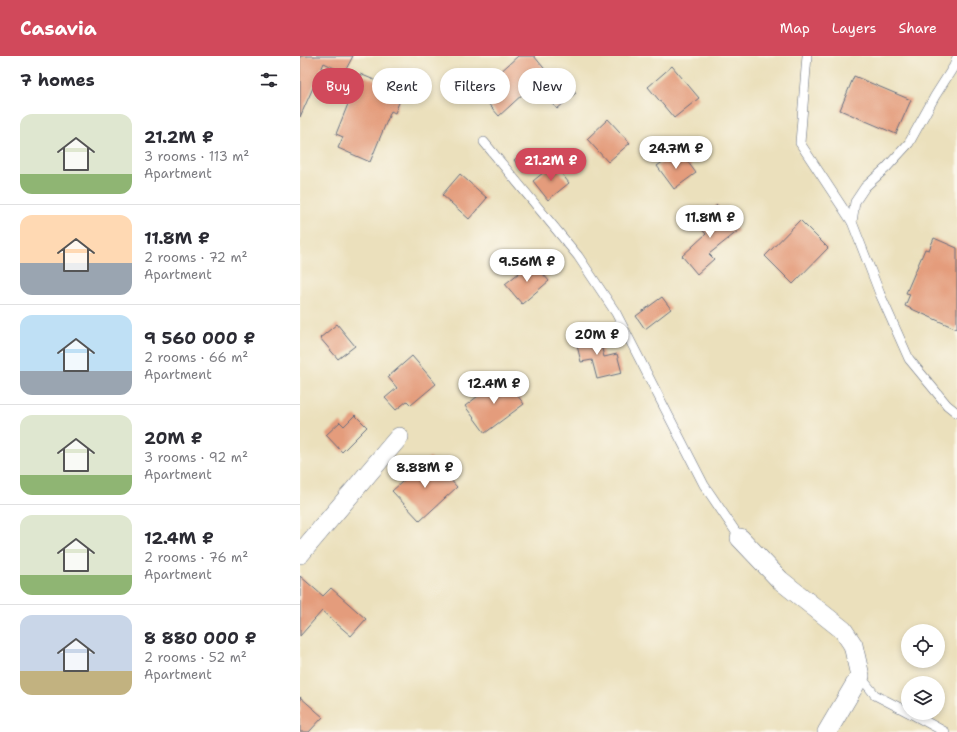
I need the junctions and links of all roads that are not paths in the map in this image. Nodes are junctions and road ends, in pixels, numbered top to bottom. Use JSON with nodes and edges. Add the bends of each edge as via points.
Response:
{"nodes":[{"id":1,"x":807,"y":56,"type":"edge"},
{"id":2,"x":957,"y":57,"type":"edge"},
{"id":3,"x":484,"y":142,"type":"dead end"},
{"id":4,"x":852,"y":222,"type":"junction"},
{"id":5,"x":957,"y":413,"type":"edge"},
{"id":6,"x":399,"y":437,"type":"dead end"},
{"id":7,"x":740,"y":538,"type":"joint"},
{"id":8,"x":300,"y":554,"type":"edge"},
{"id":9,"x":860,"y":676,"type":"junction"},
{"id":10,"x":901,"y":709,"type":"edge"},
{"id":11,"x":922,"y":720,"type":"edge"},
{"id":12,"x":827,"y":732,"type":"edge"},
{"id":13,"x":944,"y":732,"type":"edge"}],
"edges":[{"from":1,"to":4,"type":"lane","via":[[800,143]]},
{"from":2,"to":4,"type":"lane","via":[[909,143],[858,197]]},
{"from":3,"to":7,"type":"lane","via":[[578,256],[616,313],[704,485]]},
{"from":4,"to":5,"type":"lane","via":[[909,359],[947,405]]},
{"from":6,"to":8,"type":"street"},
{"from":7,"to":9,"type":"street","via":[[780,580],[843,630],[853,645]]},
{"from":9,"to":10,"type":"lane","via":[[875,695]]},
{"from":9,"to":12,"type":"street"},
{"from":11,"to":13,"type":"lane"}]}
